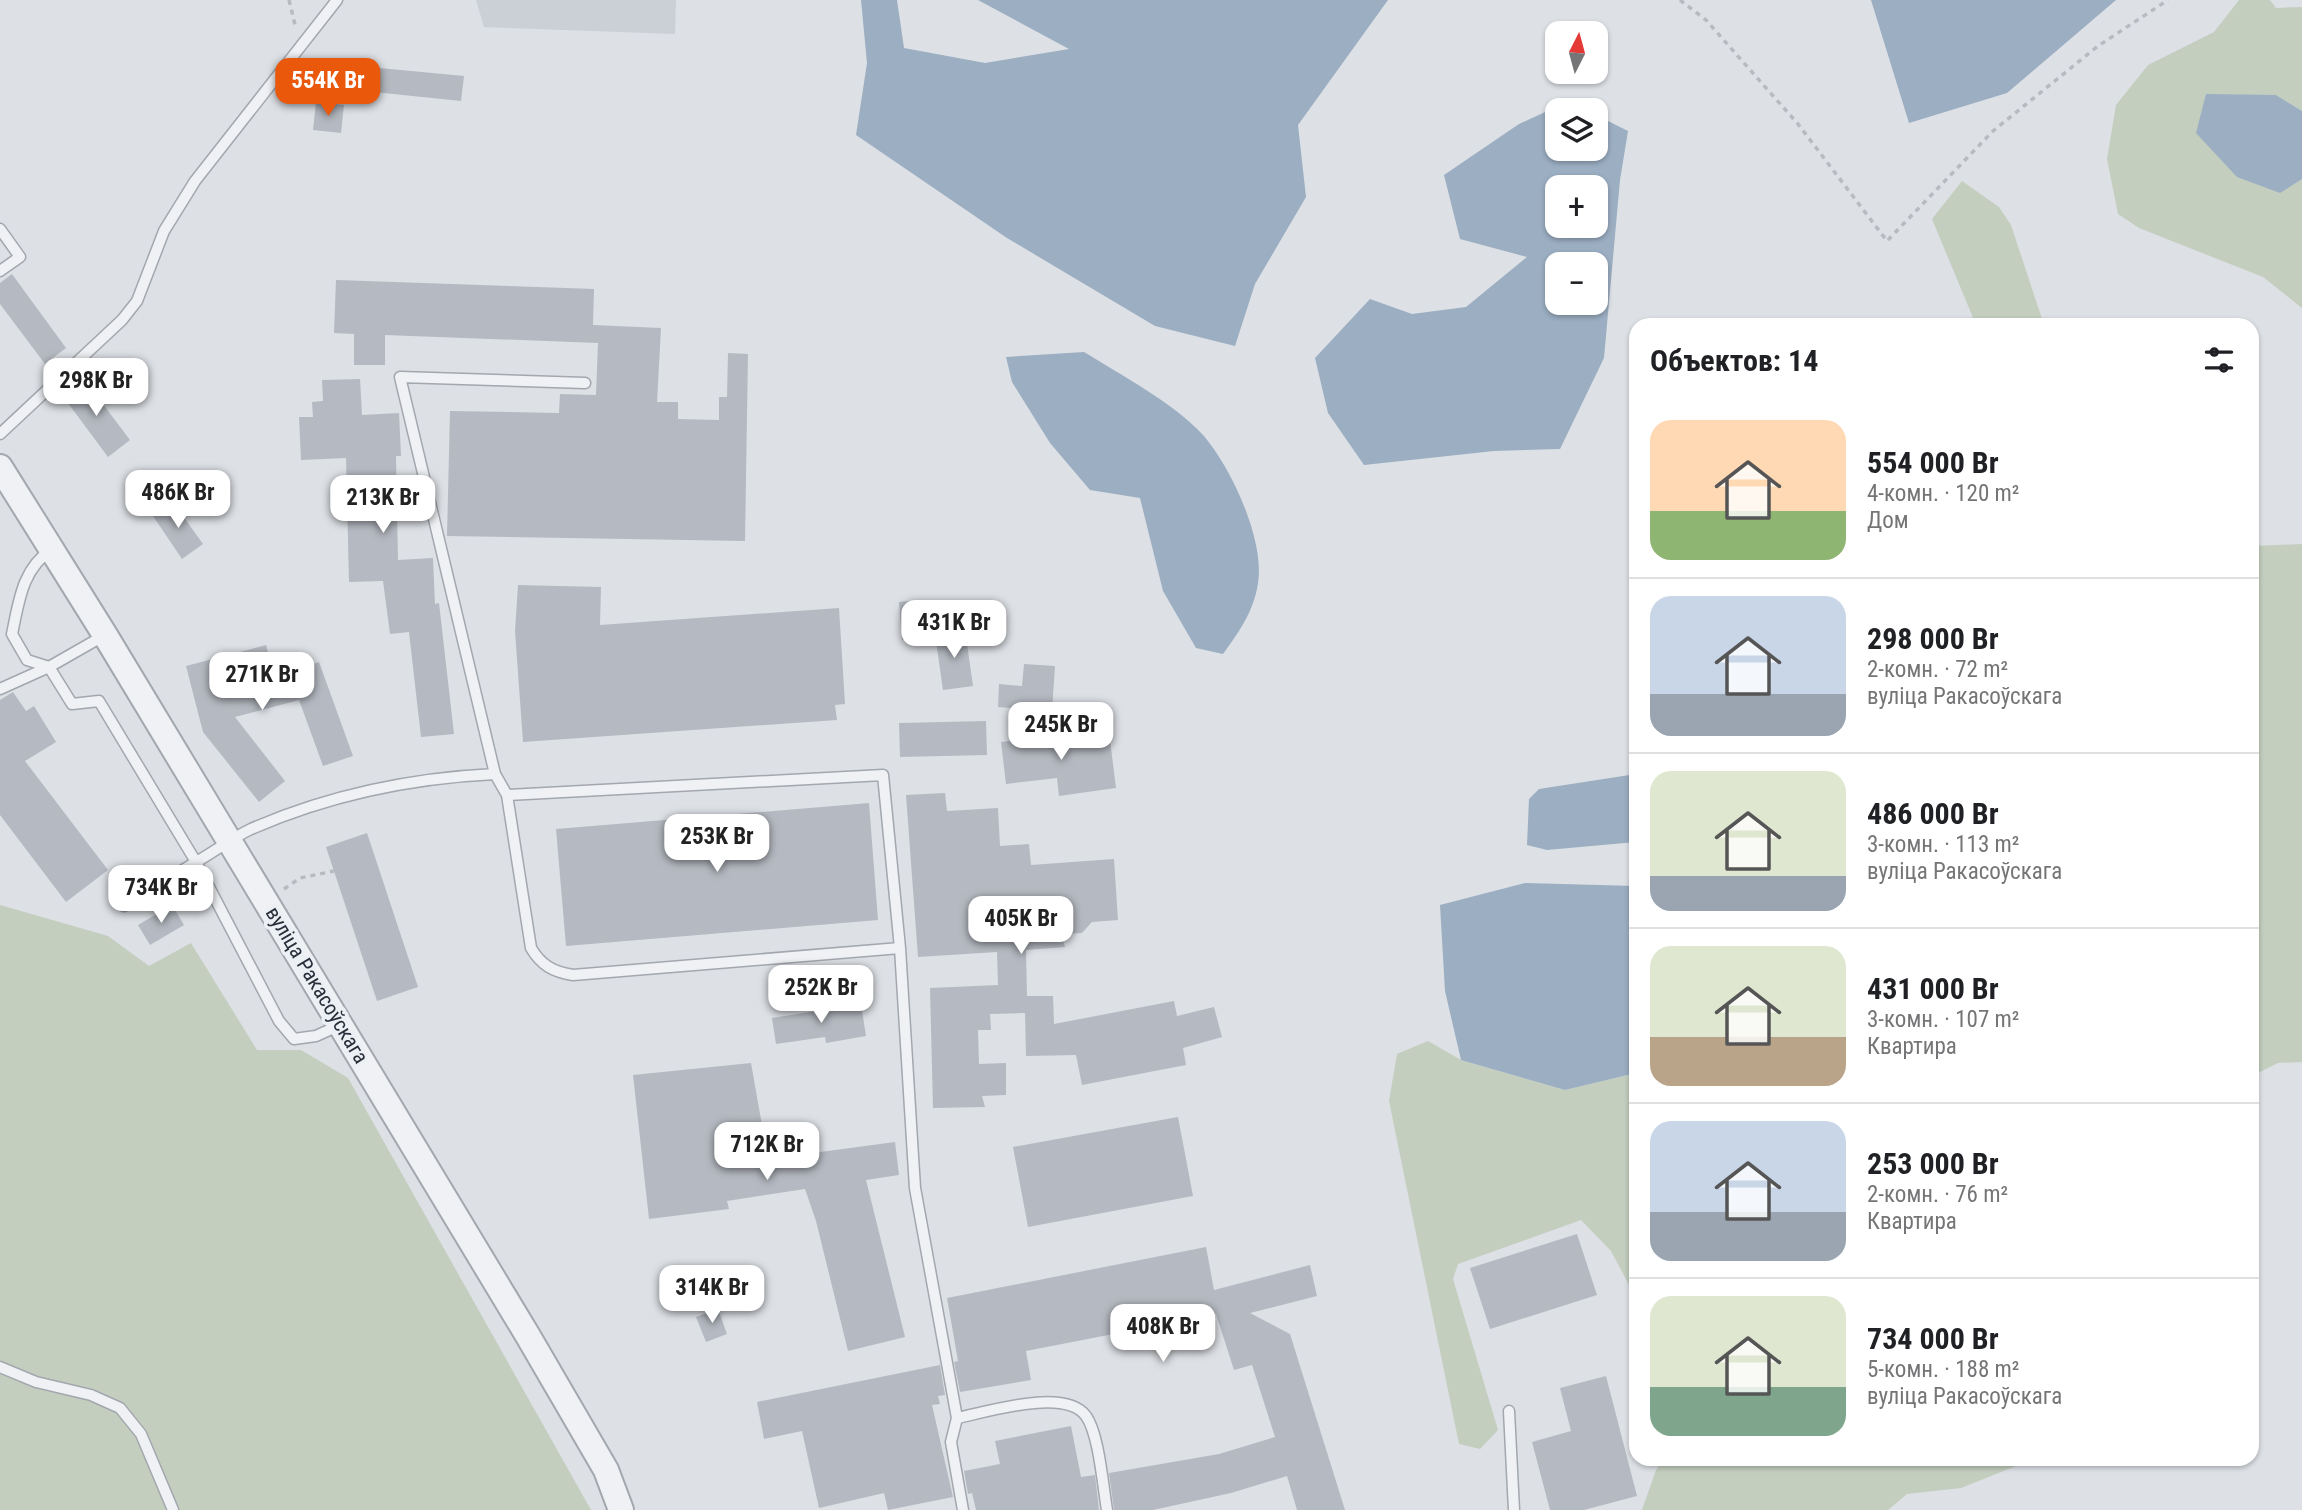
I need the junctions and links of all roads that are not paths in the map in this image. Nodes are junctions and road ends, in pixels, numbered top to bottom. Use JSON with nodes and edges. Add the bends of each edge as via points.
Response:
{"nodes":[{"id":1,"x":337,"y":0,"type":"edge"},
{"id":2,"x":0,"y":229,"type":"edge"},
{"id":3,"x":0,"y":271,"type":"edge"},
{"id":4,"x":585,"y":383,"type":"dead end"},
{"id":5,"x":0,"y":434,"type":"edge"},
{"id":6,"x":0,"y":467,"type":"edge"},
{"id":7,"x":52,"y":548,"type":"junction"},
{"id":8,"x":106,"y":635,"type":"junction"},
{"id":9,"x":49,"y":667,"type":"junction"},
{"id":10,"x":0,"y":688,"type":"edge"},
{"id":11,"x":495,"y":774,"type":"junction"},
{"id":12,"x":507,"y":795,"type":"junction"},
{"id":13,"x":230,"y":842,"type":"junction"},
{"id":14,"x":196,"y":862,"type":"junction"},
{"id":15,"x":124,"y":906,"type":"dead end"},
{"id":16,"x":900,"y":948,"type":"junction"},
{"id":17,"x":341,"y":1025,"type":"junction"},
{"id":18,"x":0,"y":1367,"type":"edge"},
{"id":19,"x":1509,"y":1411,"type":"dead end"},
{"id":20,"x":957,"y":1418,"type":"junction"},
{"id":21,"x":173,"y":1510,"type":"edge"},
{"id":22,"x":621,"y":1510,"type":"edge"},
{"id":23,"x":963,"y":1510,"type":"edge"},
{"id":24,"x":1107,"y":1510,"type":"edge"},
{"id":25,"x":1514,"y":1510,"type":"edge"}],
"edges":[{"from":1,"to":5,"type":"lane","via":[[195,181],[164,231],[142,291],[122,320]]},
{"from":2,"to":3,"type":"lane","via":[[20,257]]},
{"from":4,"to":11,"type":"lane","via":[[400,377]]},
{"from":6,"to":7,"type":"street","name":"вуліца Ракасоўскага"},
{"from":7,"to":8,"type":"street","name":"вуліца Ракасоўскага"},
{"from":7,"to":9,"type":"lane","via":[[26,576],[12,634],[27,660]]},
{"from":8,"to":9,"type":"lane"},
{"from":8,"to":13,"type":"street","name":"вуліца Ракасоўскага"},
{"from":9,"to":10,"type":"lane"},
{"from":9,"to":14,"type":"lane","via":[[72,704],[99,701]]},
{"from":11,"to":12,"type":"lane"},
{"from":11,"to":13,"type":"lane","via":[[434,777],[373,789],[249,830]]},
{"from":12,"to":16,"type":"lane","via":[[531,947],[543,965],[556,972],[573,975]]},
{"from":12,"to":16,"type":"lane","via":[[883,775]]},
{"from":13,"to":14,"type":"lane"},
{"from":13,"to":17,"type":"street","name":"вуліца Ракасоўскага"},
{"from":14,"to":15,"type":"lane"},
{"from":14,"to":17,"type":"lane","via":[[279,1021],[294,1039],[316,1037]]},
{"from":16,"to":20,"type":"lane","via":[[915,1188]]},
{"from":17,"to":22,"type":"street","name":"вуліца Ракасоўскага","via":[[600,1459]]},
{"from":18,"to":21,"type":"lane","via":[[120,1408],[141,1434]]},
{"from":19,"to":25,"type":"lane"},
{"from":20,"to":23,"type":"lane","via":[[951,1442]]},
{"from":20,"to":24,"type":"lane","via":[[1051,1401],[1073,1405],[1086,1415],[1092,1429]]}]}
